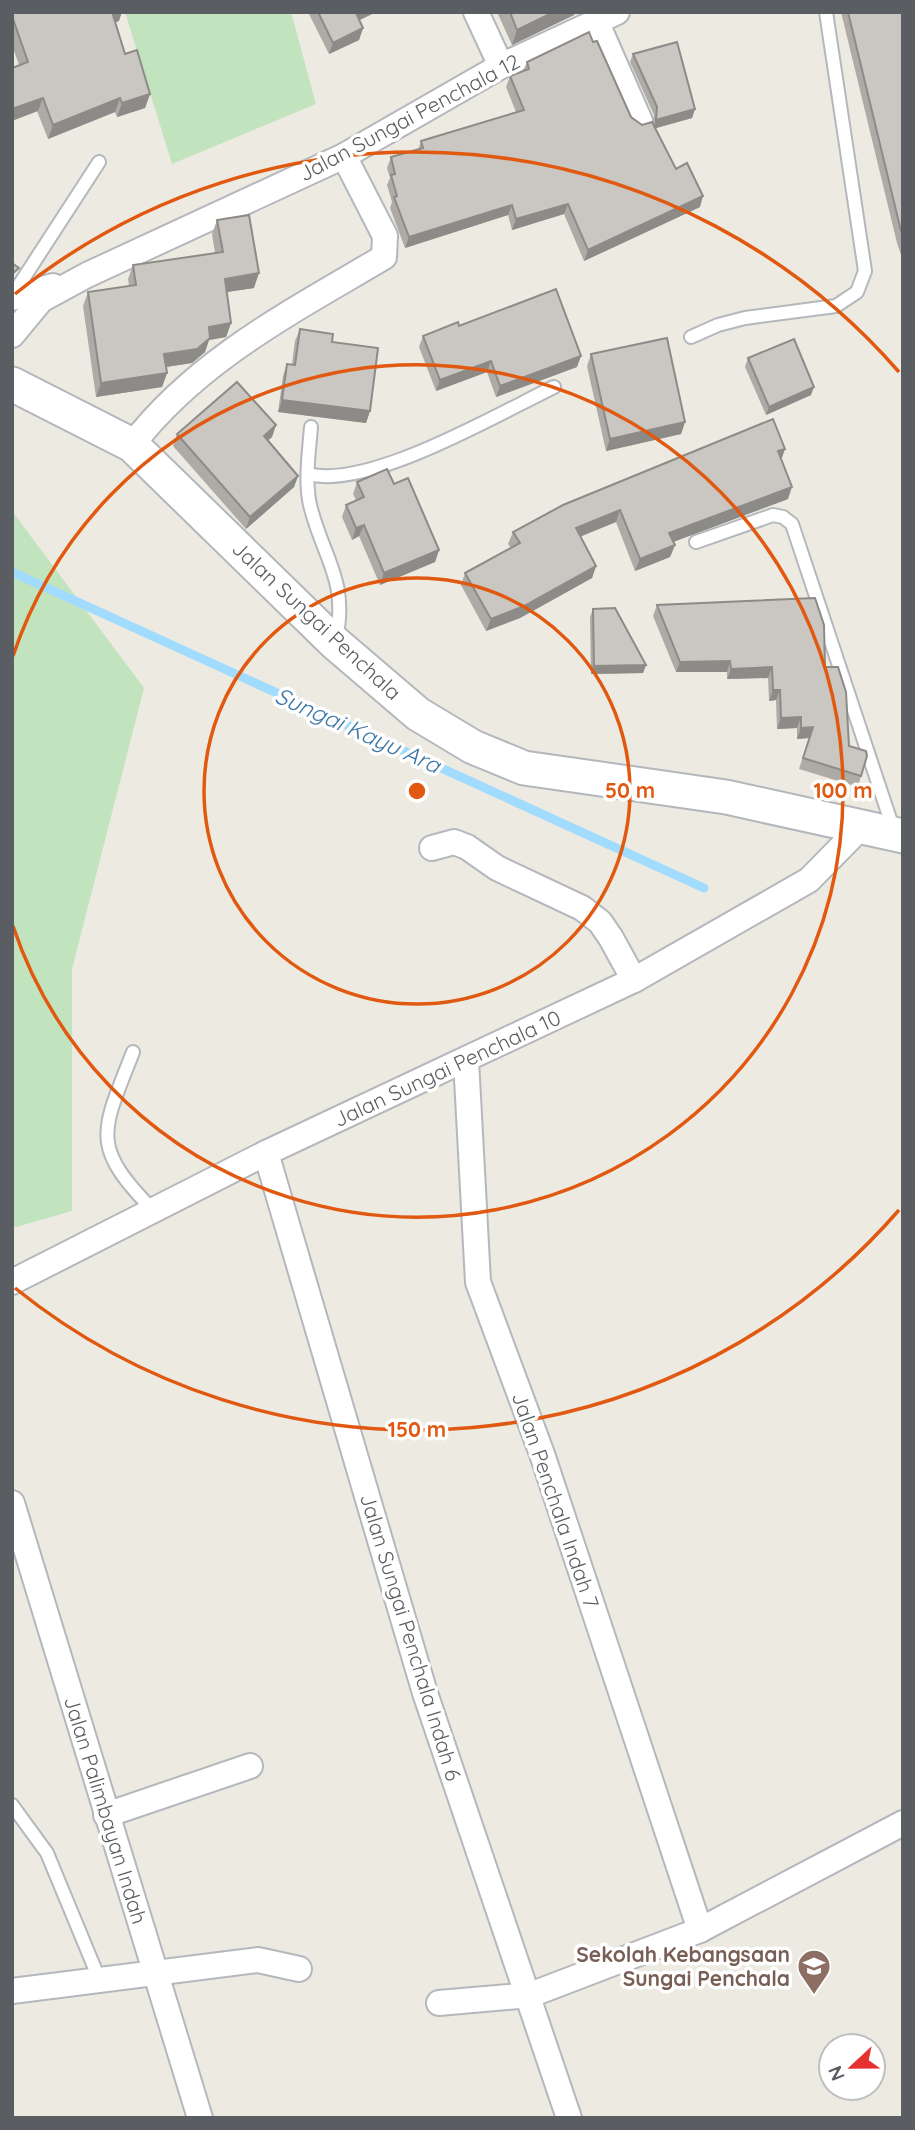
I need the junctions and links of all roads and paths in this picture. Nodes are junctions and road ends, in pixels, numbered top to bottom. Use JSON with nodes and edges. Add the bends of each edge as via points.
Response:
{"nodes":[{"id":1,"x":476,"y":12,"type":"edge"},
{"id":2,"x":826,"y":12,"type":"edge"},
{"id":3,"x":607,"y":17,"type":"edge"},
{"id":4,"x":501,"y":65,"type":"junction"},
{"id":5,"x":640,"y":121,"type":"edge"},
{"id":6,"x":344,"y":156,"type":"junction"},
{"id":7,"x":99,"y":162,"type":"dead end"},
{"id":8,"x":14,"y":310,"type":"edge"},
{"id":9,"x":691,"y":337,"type":"dead end"},
{"id":10,"x":12,"y":384,"type":"edge"},
{"id":11,"x":554,"y":387,"type":"edge"},
{"id":12,"x":311,"y":427,"type":"dead end"},
{"id":13,"x":132,"y":445,"type":"junction"},
{"id":14,"x":308,"y":474,"type":"junction"},
{"id":15,"x":696,"y":542,"type":"edge"},
{"id":16,"x":335,"y":643,"type":"junction"},
{"id":17,"x":862,"y":826,"type":"junction"},
{"id":18,"x":899,"y":835,"type":"edge"},
{"id":19,"x":432,"y":848,"type":"dead end"},
{"id":20,"x":634,"y":980,"type":"junction"},
{"id":21,"x":133,"y":1052,"type":"dead end"},
{"id":22,"x":466,"y":1060,"type":"junction"},
{"id":23,"x":266,"y":1153,"type":"junction"},
{"id":24,"x":153,"y":1210,"type":"junction"},
{"id":25,"x":12,"y":1282,"type":"edge"},
{"id":26,"x":12,"y":1503,"type":"edge"},
{"id":27,"x":250,"y":1766,"type":"dead end"},
{"id":28,"x":12,"y":1804,"type":"edge"},
{"id":29,"x":106,"y":1815,"type":"junction"},
{"id":30,"x":903,"y":1824,"type":"edge"},
{"id":31,"x":700,"y":1930,"type":"junction"},
{"id":32,"x":299,"y":1969,"type":"dead end"},
{"id":33,"x":156,"y":1973,"type":"junction"},
{"id":34,"x":100,"y":1981,"type":"junction"},
{"id":35,"x":12,"y":1992,"type":"edge"},
{"id":36,"x":530,"y":1995,"type":"junction"},
{"id":37,"x":439,"y":2003,"type":"dead end"},
{"id":38,"x":200,"y":2118,"type":"edge"},
{"id":39,"x":569,"y":2118,"type":"edge"}],
"edges":[{"from":1,"to":4,"type":"street"},
{"from":2,"to":9,"type":"lane","via":[[865,271],[857,292],[836,306],[745,318]]},
{"from":3,"to":4,"type":"street","name":"Jalan Sungai Penchala 12"},
{"from":3,"to":5,"type":"street"},
{"from":4,"to":6,"type":"street","name":"Jalan Sungai Penchala 12"},
{"from":6,"to":8,"type":"street","name":"Jalan Sungai Penchala 12"},
{"from":6,"to":13,"type":"street","via":[[385,236],[384,257],[226,353],[156,413]]},
{"from":7,"to":8,"type":"lane"},
{"from":10,"to":13,"type":"street","name":"Jalan Sungai Penchala"},
{"from":11,"to":14,"type":"lane","via":[[382,468],[332,477]]},
{"from":12,"to":14,"type":"lane"},
{"from":13,"to":16,"type":"street","name":"Jalan Sungai Penchala"},
{"from":14,"to":16,"type":"lane","via":[[310,506],[340,585]]},
{"from":15,"to":18,"type":"lane","via":[[773,515],[792,524]]},
{"from":16,"to":17,"type":"street","name":"Jalan Sungai Penchala","via":[[418,714],[473,747],[524,768],[726,797]]},
{"from":17,"to":18,"type":"street","name":"Jalan Sungai Penchala"},
{"from":17,"to":20,"type":"street","name":"Jalan Sungai Penchala 10","via":[[809,880]]},
{"from":19,"to":20,"type":"street","via":[[454,842],[467,846],[497,868],[582,908],[600,922]]},
{"from":20,"to":22,"type":"street","name":"Jalan Sungai Penchala 10"},
{"from":21,"to":24,"type":"lane","via":[[106,1122],[106,1142],[123,1180]]},
{"from":22,"to":23,"type":"street","name":"Jalan Sungai Penchala 10"},
{"from":22,"to":31,"type":"street","name":"Jalan Penchala Indah 7","via":[[478,1282],[542,1454]]},
{"from":23,"to":24,"type":"street","name":"Jalan Sungai Penchala 10"},
{"from":23,"to":36,"type":"street","name":"Jalan Sungai Penchala Indah 6","via":[[425,1693]]},
{"from":24,"to":25,"type":"street","name":"Jalan Sungai Penchala 10"},
{"from":26,"to":29,"type":"street","name":"Jalan Palimbayan Indah"},
{"from":27,"to":29,"type":"street"},
{"from":28,"to":34,"type":"lane","via":[[47,1853]]},
{"from":29,"to":33,"type":"street","name":"Jalan Palimbayan Indah"},
{"from":30,"to":31,"type":"street"},
{"from":31,"to":36,"type":"street"},
{"from":32,"to":33,"type":"street","via":[[258,1960]]},
{"from":33,"to":34,"type":"street"},
{"from":33,"to":38,"type":"street","name":"Jalan Palimbayan Indah"},
{"from":34,"to":35,"type":"street"},
{"from":36,"to":37,"type":"street"},
{"from":36,"to":39,"type":"street","name":"Jalan Sungai Penchala Indah 6"}]}
